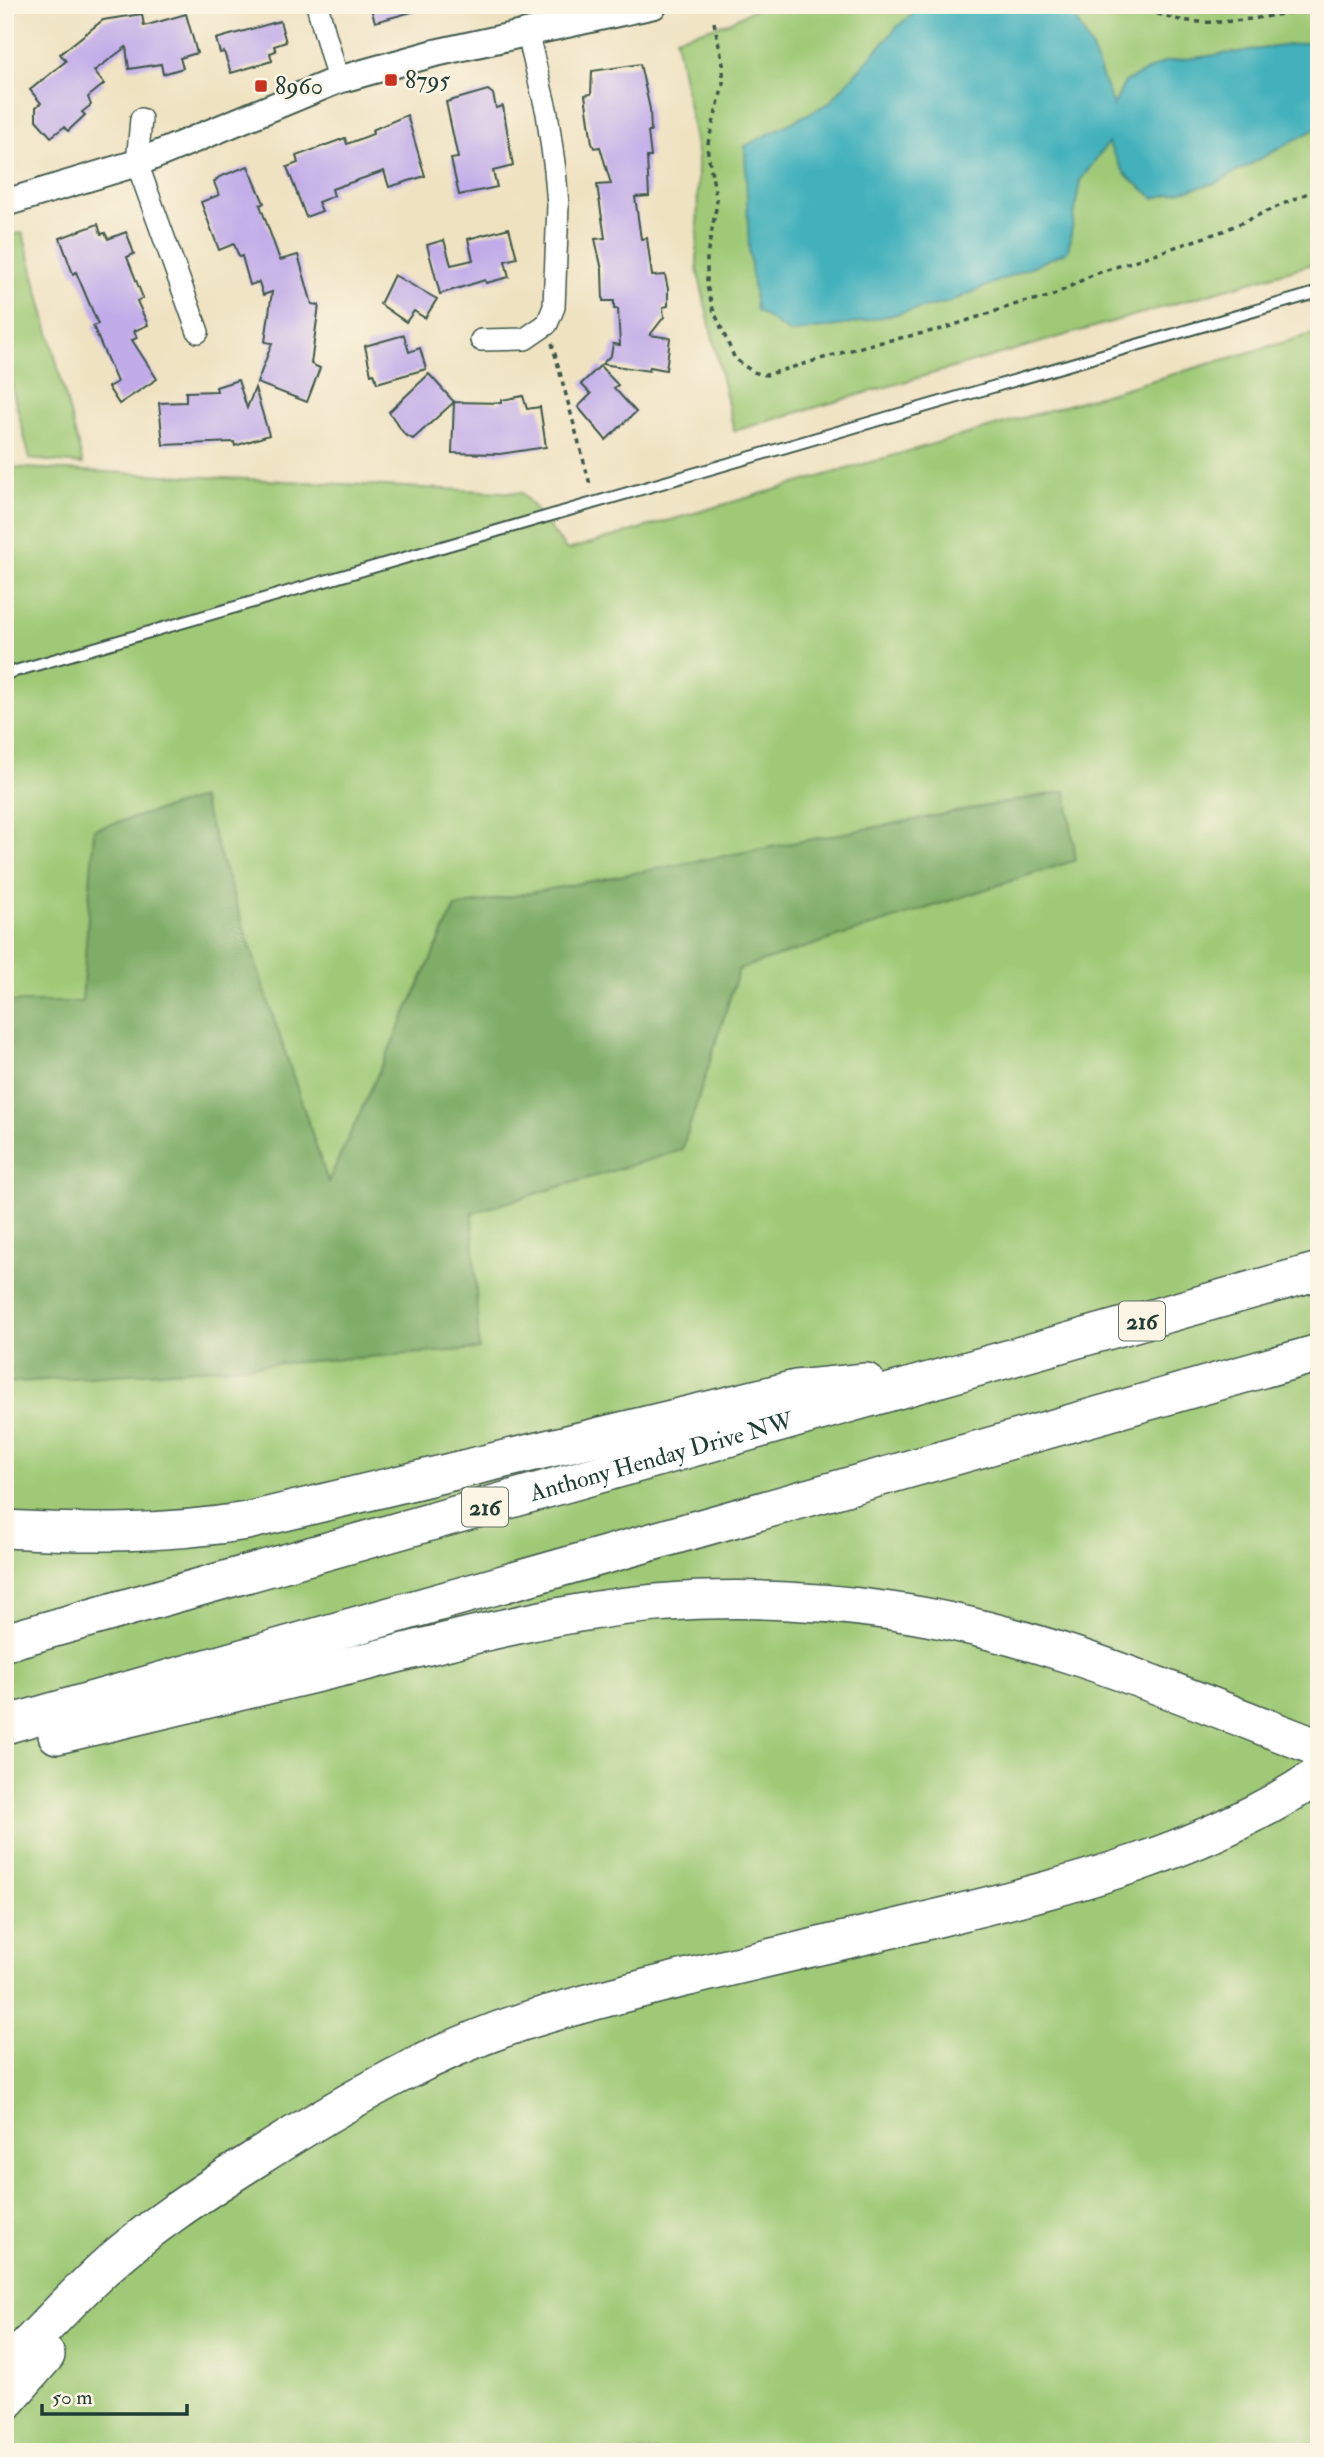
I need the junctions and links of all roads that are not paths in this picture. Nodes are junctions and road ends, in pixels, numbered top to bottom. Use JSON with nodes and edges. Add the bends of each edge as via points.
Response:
{"nodes":[{"id":1,"x":317,"y":5,"type":"edge"},
{"id":2,"x":654,"y":5,"type":"edge"},
{"id":3,"x":527,"y":31,"type":"junction"},
{"id":4,"x":338,"y":80,"type":"junction"},
{"id":5,"x":141,"y":119,"type":"dead end"},
{"id":6,"x":137,"y":163,"type":"junction"},
{"id":7,"x":5,"y":203,"type":"edge"},
{"id":8,"x":1319,"y":292,"type":"edge"},
{"id":9,"x":198,"y":332,"type":"dead end"},
{"id":10,"x":481,"y":340,"type":"dead end"},
{"id":11,"x":5,"y":674,"type":"edge"},
{"id":12,"x":1319,"y":1270,"type":"edge"},
{"id":13,"x":1319,"y":1353,"type":"edge"},
{"id":14,"x":964,"y":1372,"type":"junction"},
{"id":15,"x":5,"y":1528,"type":"edge"},
{"id":16,"x":5,"y":1642,"type":"edge"},
{"id":17,"x":5,"y":1725,"type":"edge"},
{"id":18,"x":5,"y":1747,"type":"edge"},
{"id":19,"x":1319,"y":1748,"type":"edge"},
{"id":20,"x":1319,"y":1775,"type":"edge"},
{"id":21,"x":277,"y":2145,"type":"junction"},
{"id":22,"x":5,"y":2369,"type":"edge"},
{"id":23,"x":5,"y":2402,"type":"edge"}],
"edges":[{"from":1,"to":4,"type":"street"},
{"from":2,"to":3,"type":"street"},
{"from":3,"to":4,"type":"street"},
{"from":3,"to":10,"type":"street","via":[[547,113],[557,193],[554,307],[547,324],[525,339]]},
{"from":4,"to":6,"type":"street"},
{"from":5,"to":6,"type":"street"},
{"from":6,"to":7,"type":"street"},
{"from":6,"to":9,"type":"street"},
{"from":8,"to":11,"type":"lane"},
{"from":12,"to":14,"type":"highway","name":"Anthony Henday Drive NW","number":"216"},
{"from":13,"to":17,"type":"highway"},
{"from":14,"to":15,"type":"highway","via":[[796,1389],[234,1523],[83,1534]]},
{"from":14,"to":16,"type":"highway","name":"Anthony Henday Drive NW","number":"216"},
{"from":18,"to":19,"type":"highway","via":[[516,1625],[648,1603],[728,1599],[891,1611],[977,1628],[1072,1656]]},
{"from":20,"to":21,"type":"highway","via":[[1184,1846],[1070,1886],[544,2015],[475,2039]]},
{"from":21,"to":22,"type":"highway","via":[[182,2206],[105,2268]]},
{"from":21,"to":23,"type":"highway","via":[[117,2280]]}]}
